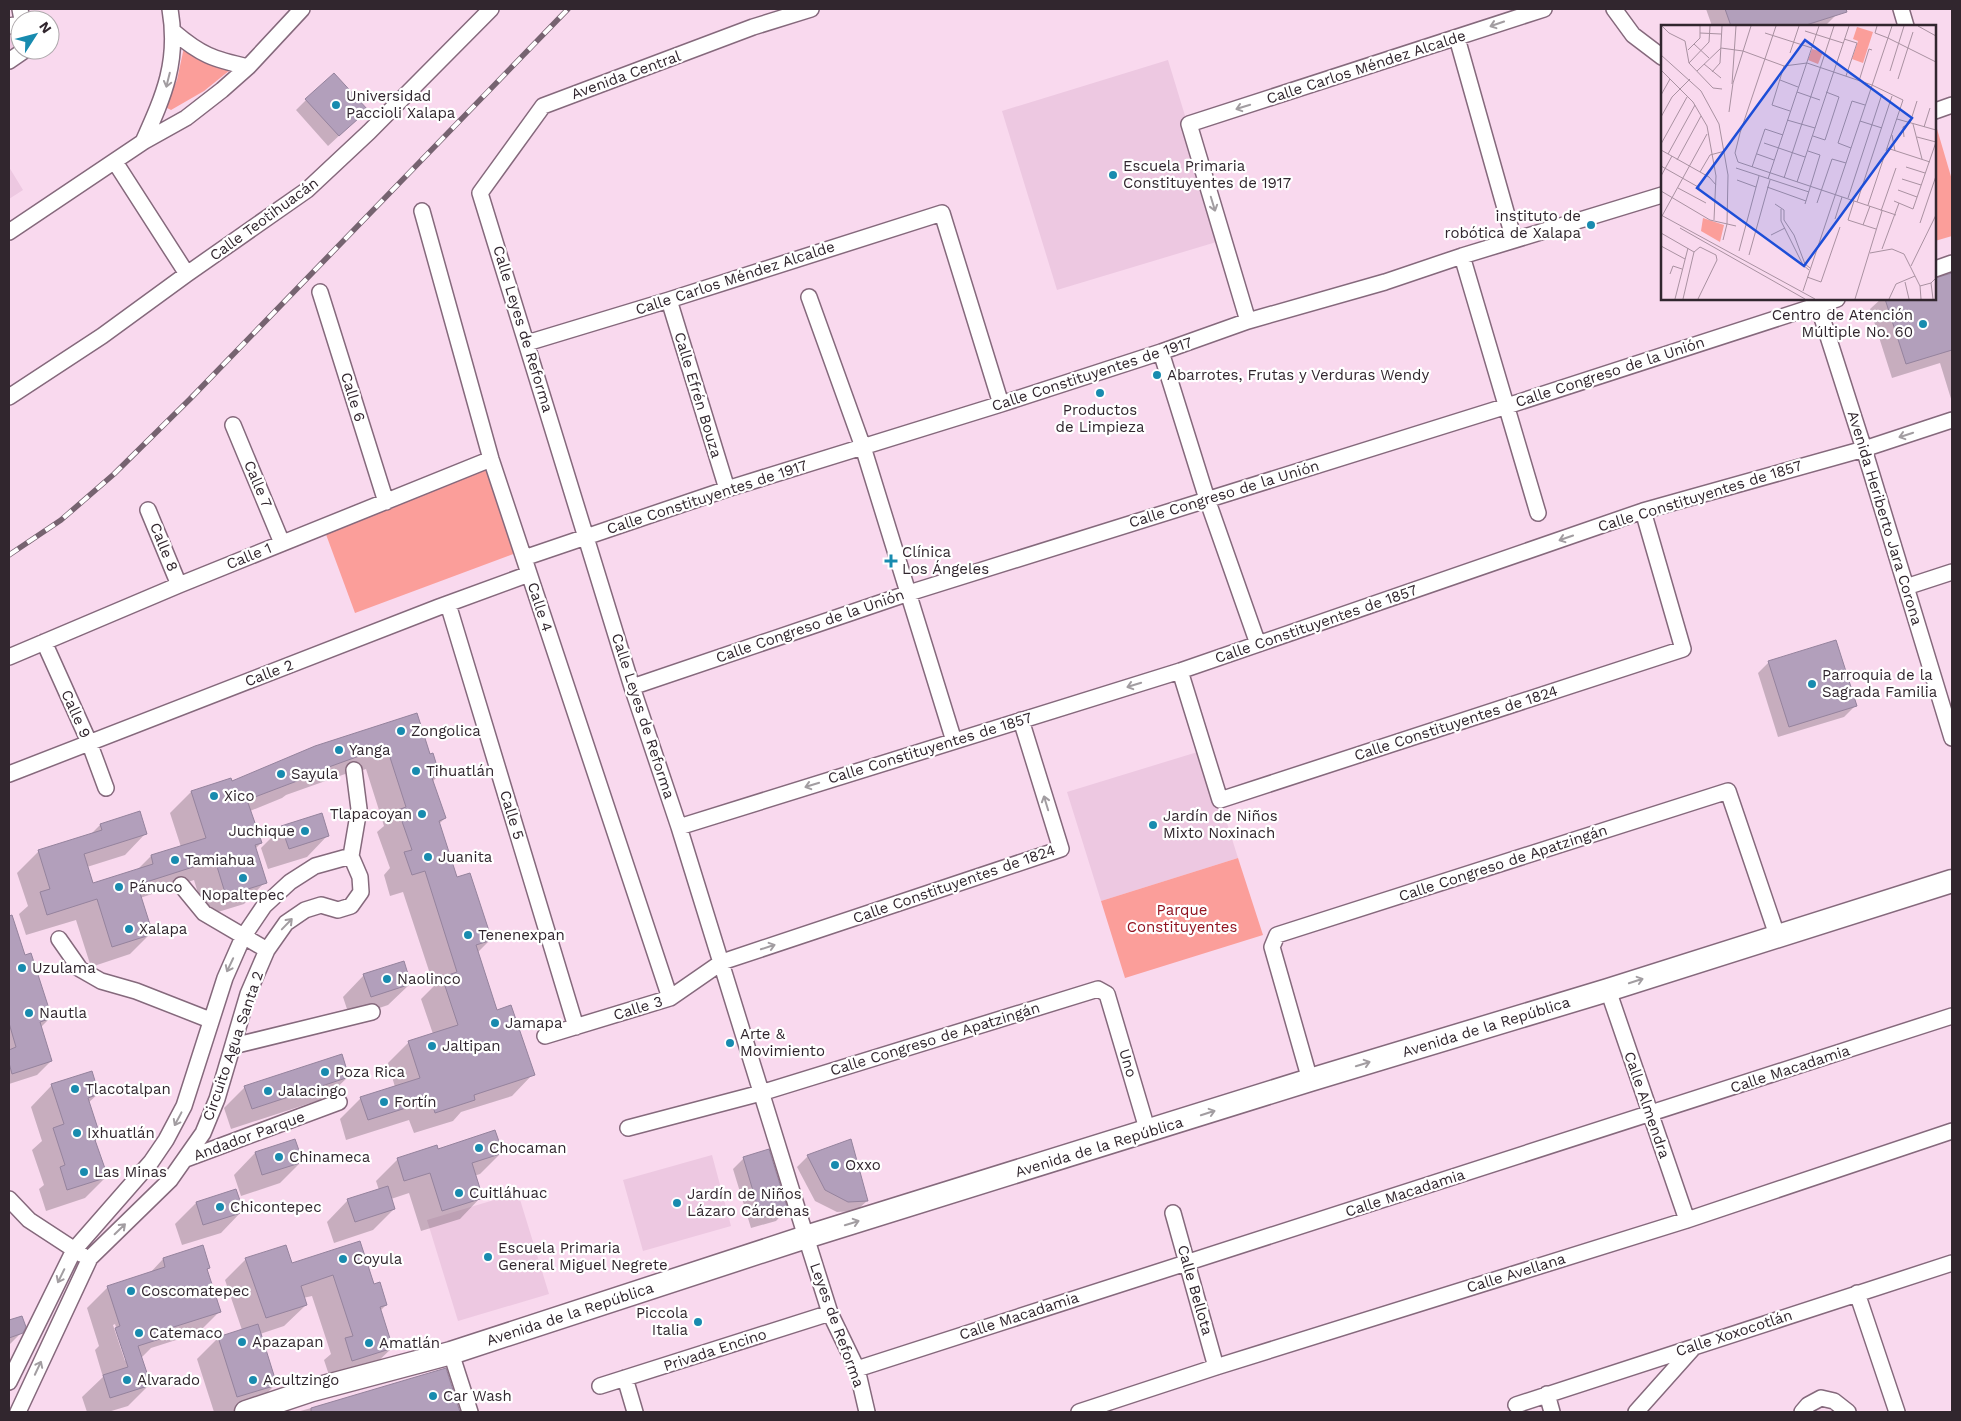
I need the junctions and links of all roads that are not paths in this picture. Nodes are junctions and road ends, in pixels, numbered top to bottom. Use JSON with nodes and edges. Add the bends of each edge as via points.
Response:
{"nodes":[{"id":1,"x":170,"y":9,"type":"edge"},
{"id":2,"x":302,"y":9,"type":"edge"},
{"id":3,"x":491,"y":9,"type":"edge"},
{"id":4,"x":811,"y":9,"type":"edge"},
{"id":5,"x":1544,"y":9,"type":"edge"},
{"id":6,"x":1614,"y":9,"type":"edge"},
{"id":7,"x":1901,"y":9,"type":"edge"},
{"id":8,"x":1906,"y":25,"type":"edge"},
{"id":9,"x":174,"y":32,"type":"junction"},
{"id":10,"x":1456,"y":38,"type":"junction"},
{"id":11,"x":1661,"y":56,"type":"edge"},
{"id":12,"x":248,"y":67,"type":"junction"},
{"id":13,"x":1952,"y":105,"type":"edge"},
{"id":14,"x":1936,"y":111,"type":"edge"},
{"id":15,"x":143,"y":142,"type":"junction"},
{"id":16,"x":115,"y":162,"type":"junction"},
{"id":17,"x":480,"y":194,"type":"joint"},
{"id":18,"x":1661,"y":194,"type":"edge"},
{"id":19,"x":422,"y":211,"type":"dead end"},
{"id":20,"x":9,"y":232,"type":"edge"},
{"id":21,"x":1514,"y":240,"type":"junction"},
{"id":22,"x":1462,"y":256,"type":"junction"},
{"id":23,"x":1952,"y":263,"type":"edge"},
{"id":24,"x":1936,"y":269,"type":"edge"},
{"id":25,"x":187,"y":274,"type":"junction"},
{"id":26,"x":320,"y":292,"type":"dead end"},
{"id":27,"x":810,"y":297,"type":"dead end"},
{"id":28,"x":669,"y":300,"type":"junction"},
{"id":29,"x":1830,"y":300,"type":"edge"},
{"id":30,"x":1816,"y":302,"type":"edge"},
{"id":31,"x":1248,"y":321,"type":"junction"},
{"id":32,"x":527,"y":342,"type":"junction"},
{"id":33,"x":1161,"y":352,"type":"junction"},
{"id":34,"x":9,"y":397,"type":"edge"},
{"id":35,"x":1001,"y":404,"type":"junction"},
{"id":36,"x":1507,"y":406,"type":"junction"},
{"id":37,"x":1952,"y":420,"type":"edge"},
{"id":38,"x":233,"y":425,"type":"dead end"},
{"id":39,"x":863,"y":447,"type":"junction"},
{"id":40,"x":1864,"y":449,"type":"junction"},
{"id":41,"x":491,"y":459,"type":"junction"},
{"id":42,"x":728,"y":489,"type":"junction"},
{"id":43,"x":1207,"y":499,"type":"junction"},
{"id":44,"x":386,"y":502,"type":"junction"},
{"id":45,"x":148,"y":510,"type":"dead end"},
{"id":46,"x":1643,"y":511,"type":"junction"},
{"id":47,"x":1538,"y":513,"type":"dead end"},
{"id":48,"x":587,"y":536,"type":"junction"},
{"id":49,"x":282,"y":543,"type":"junction"},
{"id":50,"x":524,"y":558,"type":"junction"},
{"id":51,"x":1952,"y":572,"type":"edge"},
{"id":52,"x":529,"y":574,"type":"junction"},
{"id":53,"x":179,"y":585,"type":"junction"},
{"id":54,"x":1906,"y":587,"type":"junction"},
{"id":55,"x":909,"y":593,"type":"junction"},
{"id":56,"x":448,"y":604,"type":"junction"},
{"id":57,"x":44,"y":642,"type":"junction"},
{"id":58,"x":1258,"y":644,"type":"junction"},
{"id":59,"x":9,"y":657,"type":"edge"},
{"id":60,"x":1180,"y":671,"type":"junction"},
{"id":61,"x":632,"y":686,"type":"junction"},
{"id":62,"x":1021,"y":720,"type":"junction"},
{"id":63,"x":1950,"y":722,"type":"edge"},
{"id":64,"x":1952,"y":738,"type":"edge"},
{"id":65,"x":954,"y":741,"type":"junction"},
{"id":66,"x":89,"y":742,"type":"junction"},
{"id":67,"x":354,"y":770,"type":"dead end"},
{"id":68,"x":9,"y":774,"type":"edge"},
{"id":69,"x":106,"y":788,"type":"dead end"},
{"id":70,"x":679,"y":827,"type":"junction"},
{"id":71,"x":352,"y":856,"type":"junction"},
{"id":72,"x":1952,"y":881,"type":"edge"},
{"id":73,"x":181,"y":885,"type":"dead end"},
{"id":74,"x":1777,"y":935,"type":"junction"},
{"id":75,"x":243,"y":937,"type":"junction"},
{"id":76,"x":59,"y":939,"type":"dead end"},
{"id":77,"x":268,"y":950,"type":"junction"},
{"id":78,"x":722,"y":962,"type":"junction"},
{"id":79,"x":1608,"y":990,"type":"junction"},
{"id":80,"x":1107,"y":994,"type":"joint"},
{"id":81,"x":670,"y":998,"type":"junction"},
{"id":82,"x":372,"y":1012,"type":"dead end"},
{"id":83,"x":1952,"y":1016,"type":"edge"},
{"id":84,"x":210,"y":1020,"type":"junction"},
{"id":85,"x":576,"y":1027,"type":"junction"},
{"id":86,"x":545,"y":1036,"type":"dead end"},
{"id":87,"x":233,"y":1046,"type":"junction"},
{"id":88,"x":1310,"y":1080,"type":"junction"},
{"id":89,"x":761,"y":1092,"type":"junction"},
{"id":90,"x":339,"y":1102,"type":"dead end"},
{"id":91,"x":1650,"y":1114,"type":"junction"},
{"id":92,"x":628,"y":1128,"type":"dead end"},
{"id":93,"x":1952,"y":1131,"type":"edge"},
{"id":94,"x":1148,"y":1132,"type":"junction"},
{"id":95,"x":186,"y":1159,"type":"junction"},
{"id":96,"x":9,"y":1199,"type":"edge"},
{"id":97,"x":1173,"y":1213,"type":"dead end"},
{"id":98,"x":1687,"y":1220,"type":"junction"},
{"id":99,"x":806,"y":1238,"type":"junction"},
{"id":100,"x":74,"y":1250,"type":"junction"},
{"id":101,"x":90,"y":1258,"type":"junction"},
{"id":102,"x":1188,"y":1262,"type":"junction"},
{"id":103,"x":1952,"y":1263,"type":"edge"},
{"id":104,"x":1857,"y":1293,"type":"junction"},
{"id":105,"x":830,"y":1313,"type":"junction"},
{"id":106,"x":1695,"y":1346,"type":"junction"},
{"id":107,"x":451,"y":1353,"type":"junction"},
{"id":108,"x":1216,"y":1367,"type":"junction"},
{"id":109,"x":857,"y":1369,"type":"junction"},
{"id":110,"x":625,"y":1378,"type":"junction"},
{"id":111,"x":9,"y":1382,"type":"edge"},
{"id":112,"x":600,"y":1386,"type":"dead end"},
{"id":113,"x":1546,"y":1394,"type":"junction"},
{"id":114,"x":1516,"y":1405,"type":"dead end"},
{"id":115,"x":18,"y":1412,"type":"edge"},
{"id":116,"x":246,"y":1412,"type":"edge"},
{"id":117,"x":470,"y":1412,"type":"edge"},
{"id":118,"x":635,"y":1412,"type":"edge"},
{"id":119,"x":867,"y":1412,"type":"edge"},
{"id":120,"x":1079,"y":1412,"type":"edge"},
{"id":121,"x":1552,"y":1412,"type":"edge"},
{"id":122,"x":1636,"y":1412,"type":"edge"},
{"id":123,"x":1802,"y":1412,"type":"edge"},
{"id":124,"x":1848,"y":1412,"type":"edge"},
{"id":125,"x":1897,"y":1412,"type":"edge"}],
"edges":[{"from":1,"to":9,"type":"street"},
{"from":2,"to":12,"type":"street"},
{"from":3,"to":25,"type":"street","name":"Calle Teotihuacán","via":[[307,190]]},
{"from":4,"to":17,"type":"street","name":"Avenida Central","via":[[543,106]]},
{"from":5,"to":10,"type":"street","name":"Calle Carlos Méndez Alcalde","one_way":true},
{"from":6,"to":11,"type":"street","via":[[1633,35]]},
{"from":7,"to":8,"type":"street"},
{"from":9,"to":12,"type":"street","via":[[194,49],[218,60]]},
{"from":9,"to":15,"type":"street","one_way":true,"via":[[164,96]]},
{"from":10,"to":21,"type":"street"},
{"from":10,"to":31,"type":"street","name":"Calle Carlos Méndez Alcalde","one_way":true,"via":[[1189,124]]},
{"from":12,"to":15,"type":"street","via":[[186,118]]},
{"from":13,"to":14,"type":"street"},
{"from":15,"to":16,"type":"street"},
{"from":16,"to":20,"type":"street"},
{"from":16,"to":25,"type":"street"},
{"from":17,"to":32,"type":"street","name":"Calle Leyes de Reforma"},
{"from":18,"to":21,"type":"street","name":"Calle Constituyentes de 1917"},
{"from":19,"to":41,"type":"street","name":"Calle 4"},
{"from":21,"to":22,"type":"street","name":"Calle Constituyentes de 1917"},
{"from":22,"to":31,"type":"street","name":"Calle Constituyentes de 1917"},
{"from":22,"to":36,"type":"street"},
{"from":23,"to":24,"type":"street"},
{"from":25,"to":34,"type":"street","name":"Calle Teotihuacán","via":[[102,336]]},
{"from":26,"to":44,"type":"street","name":"Calle 6"},
{"from":27,"to":39,"type":"street"},
{"from":28,"to":32,"type":"street","name":"Calle Carlos Méndez Alcalde"},
{"from":28,"to":35,"type":"street","name":"Calle Carlos Méndez Alcalde","via":[[942,213]]},
{"from":28,"to":42,"type":"street","name":"Calle Efrén Bouza"},
{"from":29,"to":30,"type":"street","name":"Calle Congreso de la Unión"},
{"from":30,"to":36,"type":"street","name":"Calle Congreso de la Unión"},
{"from":30,"to":40,"type":"street","name":"Avenida Heriberto Jara Corona"},
{"from":31,"to":33,"type":"street","name":"Calle Constituyentes de 1917"},
{"from":32,"to":48,"type":"street","name":"Calle Leyes de Reforma"},
{"from":33,"to":35,"type":"street","name":"Calle Constituyentes de 1917"},
{"from":33,"to":43,"type":"street"},
{"from":35,"to":39,"type":"street","name":"Calle Constituyentes de 1917"},
{"from":36,"to":43,"type":"street","name":"Calle Congreso de la Unión"},
{"from":36,"to":47,"type":"street"},
{"from":37,"to":40,"type":"street","name":"Calle Constituyentes de 1857","one_way":true},
{"from":38,"to":49,"type":"street","name":"Calle 7"},
{"from":39,"to":42,"type":"street","name":"Calle Constituyentes de 1917"},
{"from":39,"to":55,"type":"street"},
{"from":40,"to":46,"type":"street","name":"Calle Constituyentes de 1857"},
{"from":40,"to":54,"type":"street","name":"Avenida Heriberto Jara Corona"},
{"from":41,"to":44,"type":"street","name":"Calle 1"},
{"from":41,"to":50,"type":"street","name":"Calle 4"},
{"from":42,"to":48,"type":"street","name":"Calle Constituyentes de 1917"},
{"from":43,"to":55,"type":"street","name":"Calle Congreso de la Unión"},
{"from":43,"to":58,"type":"street"},
{"from":44,"to":49,"type":"street","name":"Calle 1"},
{"from":45,"to":53,"type":"street","name":"Calle 8"},
{"from":46,"to":58,"type":"street","name":"Calle Constituyentes de 1857","one_way":true},
{"from":46,"to":60,"type":"street","name":"Calle Constituyentes de 1824","via":[[1683,649],[1220,800]]},
{"from":48,"to":50,"type":"street","name":"Calle Constituyentes de 1917"},
{"from":48,"to":61,"type":"street","name":"Calle Leyes de Reforma"},
{"from":49,"to":53,"type":"street","name":"Calle 1"},
{"from":50,"to":52,"type":"street","name":"Calle 4"},
{"from":51,"to":54,"type":"street"},
{"from":52,"to":56,"type":"street","name":"Calle 2"},
{"from":52,"to":81,"type":"street","name":"Calle 4"},
{"from":53,"to":57,"type":"street","name":"Calle 1"},
{"from":54,"to":63,"type":"street","name":"Avenida Heriberto Jara Corona"},
{"from":55,"to":61,"type":"street","name":"Calle Congreso de la Unión"},
{"from":55,"to":65,"type":"street"},
{"from":56,"to":66,"type":"street","name":"Calle 2"},
{"from":56,"to":85,"type":"street","name":"Calle 5"},
{"from":57,"to":59,"type":"street","name":"Calle 1"},
{"from":57,"to":66,"type":"street","name":"Calle 9"},
{"from":58,"to":60,"type":"street","name":"Calle Constituyentes de 1857"},
{"from":60,"to":62,"type":"street","name":"Calle Constituyentes de 1857","one_way":true},
{"from":61,"to":70,"type":"street","name":"Calle Leyes de Reforma"},
{"from":62,"to":65,"type":"street","name":"Calle Constituyentes de 1857"},
{"from":78,"to":62,"type":"street","name":"Calle Constituyentes de 1824","one_way":true,"via":[[1061,849]]},
{"from":63,"to":64,"type":"street","name":"Avenida Heriberto Jara Corona"},
{"from":65,"to":70,"type":"street","name":"Calle Constituyentes de 1857","one_way":true},
{"from":66,"to":68,"type":"street","name":"Calle 2"},
{"from":66,"to":69,"type":"street","name":"Calle 9"},
{"from":67,"to":71,"type":"street","via":[[359,809]]},
{"from":70,"to":78,"type":"street","name":"Calle Leyes de Reforma"},
{"from":71,"to":75,"type":"street","name":"Circuito Agua Santa 2","via":[[314,866],[290,882],[264,906]]},
{"from":77,"to":71,"type":"street","name":"Circuito Agua Santa 2","one_way":true,"via":[[286,923],[305,910],[321,905],[338,910],[351,906],[361,892],[360,877]]},
{"from":72,"to":74,"type":"main road","name":"Avenida de la República"},
{"from":73,"to":75,"type":"street","via":[[204,913]]},
{"from":79,"to":74,"type":"main road","name":"Avenida de la República","one_way":true},
{"from":74,"to":88,"type":"street","name":"Calle Congreso de Apatzingán","via":[[1728,791],[1277,935],[1272,947]]},
{"from":75,"to":77,"type":"street"},
{"from":75,"to":84,"type":"street","name":"Circuito Agua Santa 2","one_way":true},
{"from":76,"to":84,"type":"street","via":[[80,969],[101,980]]},
{"from":77,"to":87,"type":"street","name":"Circuito Agua Santa 2","via":[[248,994]]},
{"from":78,"to":81,"type":"street","name":"Calle 3"},
{"from":78,"to":89,"type":"street","name":"Calle Leyes de Reforma"},
{"from":88,"to":79,"type":"main road","name":"Avenida de la República","one_way":true},
{"from":79,"to":91,"type":"street","name":"Calle Almendra"},
{"from":80,"to":89,"type":"street","name":"Calle Congreso de Apatzingán","via":[[1098,989]]},
{"from":80,"to":94,"type":"street","name":"Uno"},
{"from":81,"to":85,"type":"street","name":"Calle 3"},
{"from":82,"to":87,"type":"street"},
{"from":83,"to":91,"type":"street","name":"Calle Macadamia"},
{"from":84,"to":100,"type":"street","name":"Circuito Agua Santa 2","one_way":true,"via":[[194,1080],[166,1140],[151,1162]]},
{"from":85,"to":86,"type":"street","name":"Calle 3"},
{"from":87,"to":95,"type":"street","name":"Circuito Agua Santa 2","via":[[217,1099]]},
{"from":94,"to":88,"type":"main road","name":"Avenida de la República","one_way":true},
{"from":89,"to":92,"type":"street","name":"Calle Congreso de Apatzingán"},
{"from":89,"to":99,"type":"street","name":"Calle Leyes de Reforma"},
{"from":90,"to":95,"type":"street","name":"Andador Parque"},
{"from":91,"to":98,"type":"street","name":"Calle Almendra"},
{"from":91,"to":102,"type":"street","name":"Calle Macadamia"},
{"from":93,"to":98,"type":"street","name":"Calle Avellana"},
{"from":99,"to":94,"type":"main road","name":"Avenida de la República","one_way":true},
{"from":101,"to":95,"type":"street","name":"Circuito Agua Santa 2","one_way":true,"via":[[170,1180]]},
{"from":96,"to":100,"type":"street","via":[[29,1220]]},
{"from":97,"to":102,"type":"street","name":"Calle Bellota"},
{"from":98,"to":108,"type":"street","name":"Calle Avellana"},
{"from":99,"to":105,"type":"street","name":"Leyes de Reforma"},
{"from":99,"to":107,"type":"main road","name":"Avenida de la República"},
{"from":100,"to":101,"type":"street"},
{"from":100,"to":111,"type":"street","name":"Circuito Agua Santa 2","one_way":true},
{"from":115,"to":101,"type":"street","name":"Circuito Agua Santa 2","one_way":true},
{"from":102,"to":108,"type":"street","name":"Calle Bellota"},
{"from":102,"to":109,"type":"street","name":"Calle Macadamia"},
{"from":103,"to":104,"type":"street","name":"Calle Xoxocotlán"},
{"from":104,"to":106,"type":"street","name":"Calle Xoxocotlán"},
{"from":104,"to":125,"type":"street"},
{"from":105,"to":109,"type":"street","name":"Leyes de Reforma"},
{"from":105,"to":110,"type":"street","name":"Privada Encino"},
{"from":106,"to":113,"type":"street","name":"Calle Xoxocotlán"},
{"from":106,"to":122,"type":"street"},
{"from":107,"to":116,"type":"main road","name":"Avenida de la República","via":[[312,1390]]},
{"from":107,"to":117,"type":"street"},
{"from":108,"to":120,"type":"street","name":"Calle Avellana"},
{"from":109,"to":119,"type":"street","name":"Leyes de Reforma"},
{"from":110,"to":112,"type":"street","name":"Privada Encino"},
{"from":110,"to":118,"type":"street"},
{"from":113,"to":114,"type":"street","name":"Calle Xoxocotlán"},
{"from":113,"to":121,"type":"street"},
{"from":123,"to":124,"type":"street","via":[[1821,1398],[1834,1401]]}]}
